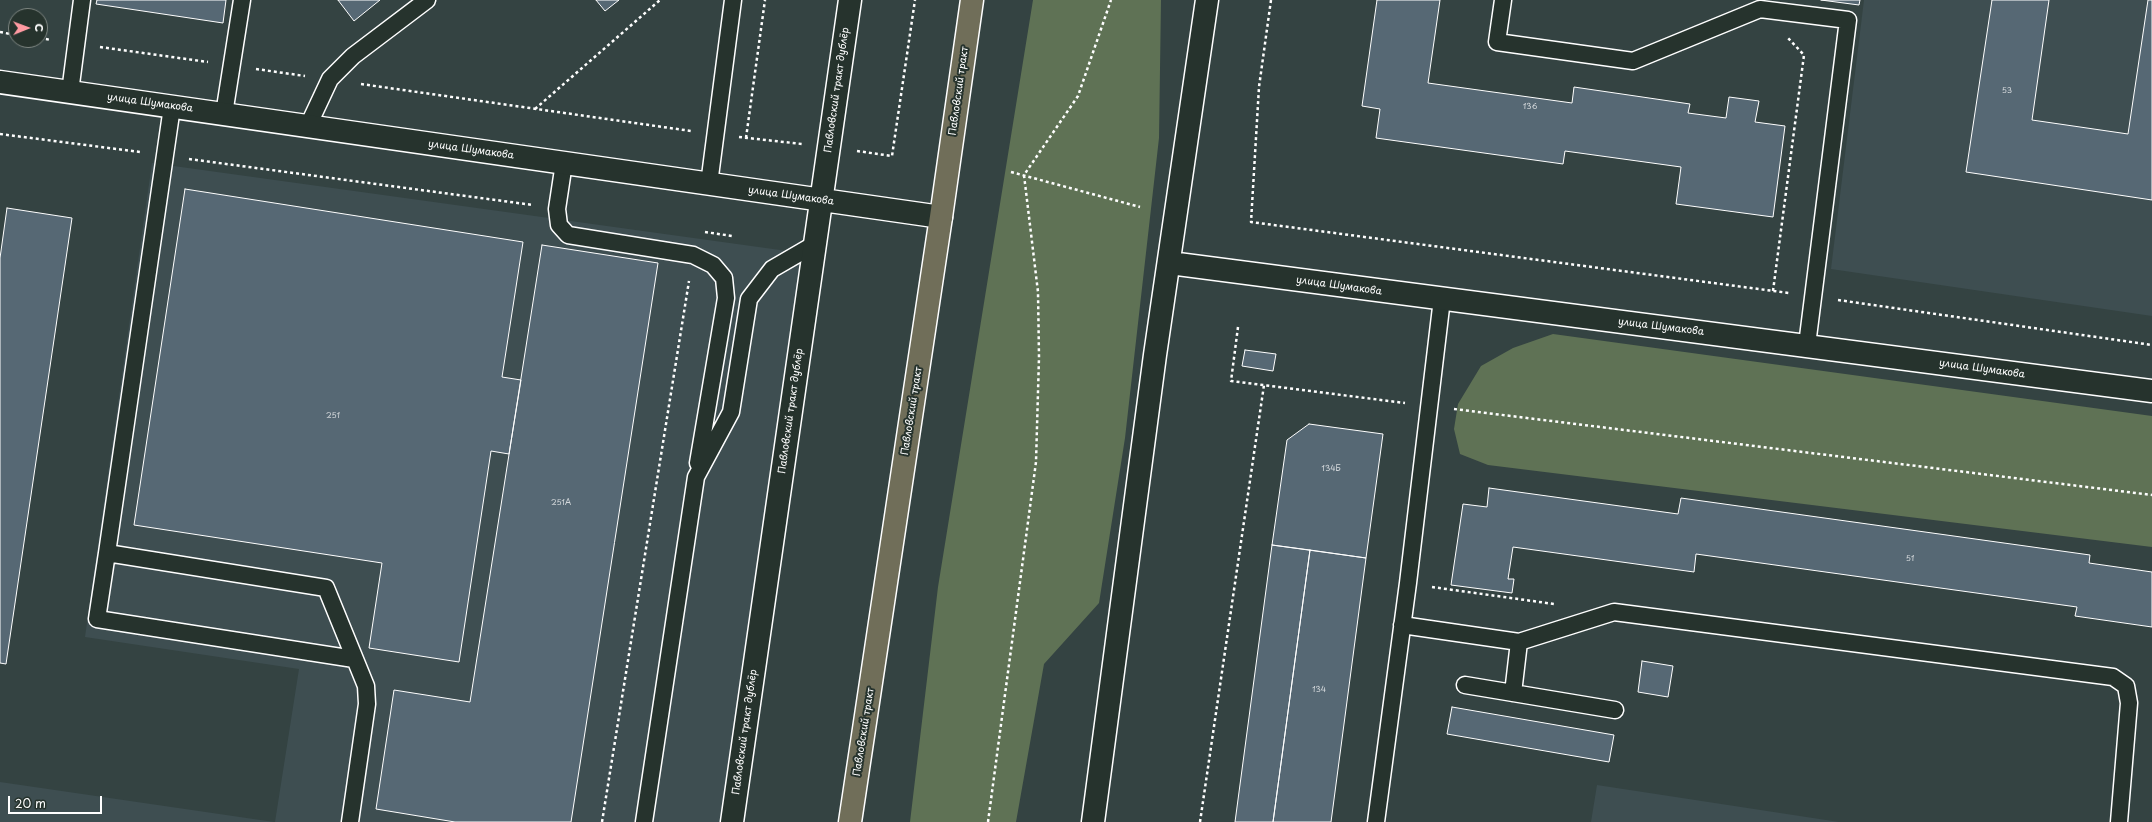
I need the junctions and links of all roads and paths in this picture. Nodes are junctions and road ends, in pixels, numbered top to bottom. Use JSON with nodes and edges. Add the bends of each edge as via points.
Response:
{"nodes":[{"id":1,"x":82,"y":0,"type":"edge"},
{"id":2,"x":242,"y":0,"type":"edge"},
{"id":3,"x":427,"y":0,"type":"edge"},
{"id":4,"x":660,"y":0,"type":"edge"},
{"id":5,"x":733,"y":0,"type":"edge"},
{"id":6,"x":765,"y":0,"type":"edge"},
{"id":7,"x":850,"y":0,"type":"edge"},
{"id":8,"x":915,"y":0,"type":"edge"},
{"id":9,"x":972,"y":0,"type":"edge"},
{"id":10,"x":1111,"y":0,"type":"edge"},
{"id":11,"x":1207,"y":0,"type":"edge"},
{"id":12,"x":1272,"y":0,"type":"edge"},
{"id":13,"x":1504,"y":0,"type":"edge"},
{"id":14,"x":1760,"y":9,"type":"junction"},
{"id":15,"x":48,"y":39,"type":"edge"},
{"id":16,"x":76,"y":44,"type":"junction"},
{"id":17,"x":231,"y":66,"type":"junction"},
{"id":18,"x":330,"y":79,"type":"junction"},
{"id":19,"x":0,"y":82,"type":"edge"},
{"id":20,"x":70,"y":92,"type":"junction"},
{"id":21,"x":172,"y":107,"type":"junction"},
{"id":22,"x":534,"y":109,"type":"junction"},
{"id":23,"x":224,"y":114,"type":"junction"},
{"id":24,"x":308,"y":126,"type":"junction"},
{"id":25,"x":0,"y":134,"type":"edge"},
{"id":26,"x":716,"y":134,"type":"junction"},
{"id":27,"x":165,"y":155,"type":"junction"},
{"id":28,"x":892,"y":156,"type":"dead end"},
{"id":29,"x":564,"y":164,"type":"junction"},
{"id":30,"x":1012,"y":172,"type":"dead end"},
{"id":31,"x":1024,"y":174,"type":"junction"},
{"id":32,"x":709,"y":184,"type":"junction"},
{"id":33,"x":822,"y":200,"type":"junction"},
{"id":34,"x":1140,"y":207,"type":"dead end"},
{"id":35,"x":557,"y":209,"type":"junction"},
{"id":36,"x":941,"y":217,"type":"junction"},
{"id":37,"x":732,"y":236,"type":"dead end"},
{"id":38,"x":815,"y":244,"type":"junction"},
{"id":39,"x":693,"y":254,"type":"junction"},
{"id":40,"x":1170,"y":263,"type":"junction"},
{"id":41,"x":1773,"y":291,"type":"junction"},
{"id":42,"x":1813,"y":296,"type":"junction"},
{"id":43,"x":1442,"y":299,"type":"junction"},
{"id":44,"x":1238,"y":327,"type":"dead end"},
{"id":45,"x":1807,"y":345,"type":"junction"},
{"id":46,"x":2152,"y":345,"type":"edge"},
{"id":47,"x":1264,"y":385,"type":"junction"},
{"id":48,"x":2152,"y":391,"type":"edge"},
{"id":49,"x":1428,"y":406,"type":"junction"},
{"id":50,"x":696,"y":476,"type":"junction"},
{"id":51,"x":2152,"y":495,"type":"edge"},
{"id":52,"x":106,"y":553,"type":"junction"},
{"id":53,"x":1408,"y":583,"type":"junction"},
{"id":54,"x":1561,"y":605,"type":"dead end"},
{"id":55,"x":1402,"y":625,"type":"junction"},
{"id":56,"x":1519,"y":642,"type":"junction"},
{"id":57,"x":354,"y":659,"type":"junction"},
{"id":58,"x":1465,"y":686,"type":"dead end"},
{"id":59,"x":1513,"y":693,"type":"junction"},
{"id":60,"x":1615,"y":710,"type":"dead end"},
{"id":61,"x":350,"y":822,"type":"edge"},
{"id":62,"x":602,"y":822,"type":"edge"},
{"id":63,"x":644,"y":822,"type":"edge"},
{"id":64,"x":732,"y":822,"type":"edge"},
{"id":65,"x":850,"y":822,"type":"edge"},
{"id":66,"x":988,"y":822,"type":"edge"},
{"id":67,"x":1093,"y":822,"type":"edge"},
{"id":68,"x":1200,"y":822,"type":"edge"},
{"id":69,"x":1376,"y":822,"type":"edge"},
{"id":70,"x":2119,"y":822,"type":"edge"}],
"edges":[{"from":1,"to":16,"type":"lane"},
{"from":2,"to":17,"type":"lane"},
{"from":3,"to":18,"type":"lane","via":[[353,56]]},
{"from":4,"to":22,"type":"path"},
{"from":5,"to":26,"type":"lane"},
{"from":6,"to":26,"type":"path","via":[[746,138]]},
{"from":7,"to":33,"type":"street","name":"Павловский тракт дублёр"},
{"from":8,"to":28,"type":"path"},
{"from":9,"to":36,"type":"main road","name":"Павловский тракт"},
{"from":10,"to":31,"type":"path","via":[[1078,96]]},
{"from":11,"to":40,"type":"street"},
{"from":12,"to":41,"type":"path","via":[[1259,87],[1252,222]]},
{"from":13,"to":14,"type":"lane","via":[[1497,42],[1633,62]]},
{"from":14,"to":41,"type":"path","via":[[1804,55]]},
{"from":14,"to":42,"type":"lane","via":[[1848,20]]},
{"from":15,"to":16,"type":"path"},
{"from":16,"to":17,"type":"path"},
{"from":16,"to":20,"type":"lane"},
{"from":17,"to":18,"type":"path"},
{"from":17,"to":23,"type":"lane"},
{"from":18,"to":22,"type":"path"},
{"from":18,"to":24,"type":"lane"},
{"from":19,"to":20,"type":"street","name":"улица Шумакова"},
{"from":20,"to":21,"type":"street","name":"улица Шумакова"},
{"from":21,"to":23,"type":"street","name":"улица Шумакова"},
{"from":21,"to":27,"type":"lane"},
{"from":22,"to":26,"type":"path"},
{"from":23,"to":24,"type":"street","name":"улица Шумакова"},
{"from":24,"to":29,"type":"street","name":"улица Шумакова"},
{"from":25,"to":27,"type":"path"},
{"from":26,"to":32,"type":"lane"},
{"from":27,"to":35,"type":"path"},
{"from":27,"to":52,"type":"lane"},
{"from":29,"to":32,"type":"street","name":"улица Шумакова"},
{"from":29,"to":35,"type":"lane"},
{"from":30,"to":31,"type":"path"},
{"from":31,"to":34,"type":"path"},
{"from":31,"to":66,"type":"path","via":[[1038,292],[1036,462]]},
{"from":32,"to":33,"type":"street","name":"улица Шумакова"},
{"from":33,"to":36,"type":"street","name":"улица Шумакова"},
{"from":33,"to":38,"type":"street","name":"Павловский тракт дублёр"},
{"from":35,"to":39,"type":"lane","via":[[559,225],[568,235]]},
{"from":36,"to":65,"type":"main road","name":"Павловский тракт"},
{"from":37,"to":39,"type":"path","via":[[697,231]]},
{"from":38,"to":50,"type":"lane","via":[[772,269],[749,299],[731,412]]},
{"from":38,"to":64,"type":"street","name":"Павловский тракт дублёр"},
{"from":39,"to":50,"type":"lane","via":[[713,265],[724,278],[726,298]]},
{"from":39,"to":62,"type":"path"},
{"from":40,"to":43,"type":"street","name":"улица Шумакова"},
{"from":40,"to":67,"type":"street","via":[[1155,355]]},
{"from":41,"to":42,"type":"path"},
{"from":42,"to":45,"type":"lane"},
{"from":42,"to":46,"type":"path"},
{"from":43,"to":45,"type":"street","name":"улица Шумакова"},
{"from":43,"to":49,"type":"lane"},
{"from":44,"to":47,"type":"path","via":[[1231,381]]},
{"from":45,"to":48,"type":"street","name":"улица Шумакова"},
{"from":47,"to":49,"type":"path"},
{"from":47,"to":68,"type":"path"},
{"from":49,"to":51,"type":"path"},
{"from":49,"to":53,"type":"lane"},
{"from":50,"to":63,"type":"lane"},
{"from":52,"to":57,"type":"lane","via":[[326,588]]},
{"from":52,"to":57,"type":"lane","via":[[97,619]]},
{"from":53,"to":54,"type":"path"},
{"from":53,"to":55,"type":"lane"},
{"from":55,"to":56,"type":"lane"},
{"from":55,"to":69,"type":"lane"},
{"from":56,"to":59,"type":"lane"},
{"from":56,"to":70,"type":"lane","via":[[1614,612],[2113,677],[2126,686],[2129,703]]},
{"from":57,"to":61,"type":"lane","via":[[366,686],[367,704]]},
{"from":58,"to":59,"type":"lane"},
{"from":59,"to":60,"type":"lane"}]}
